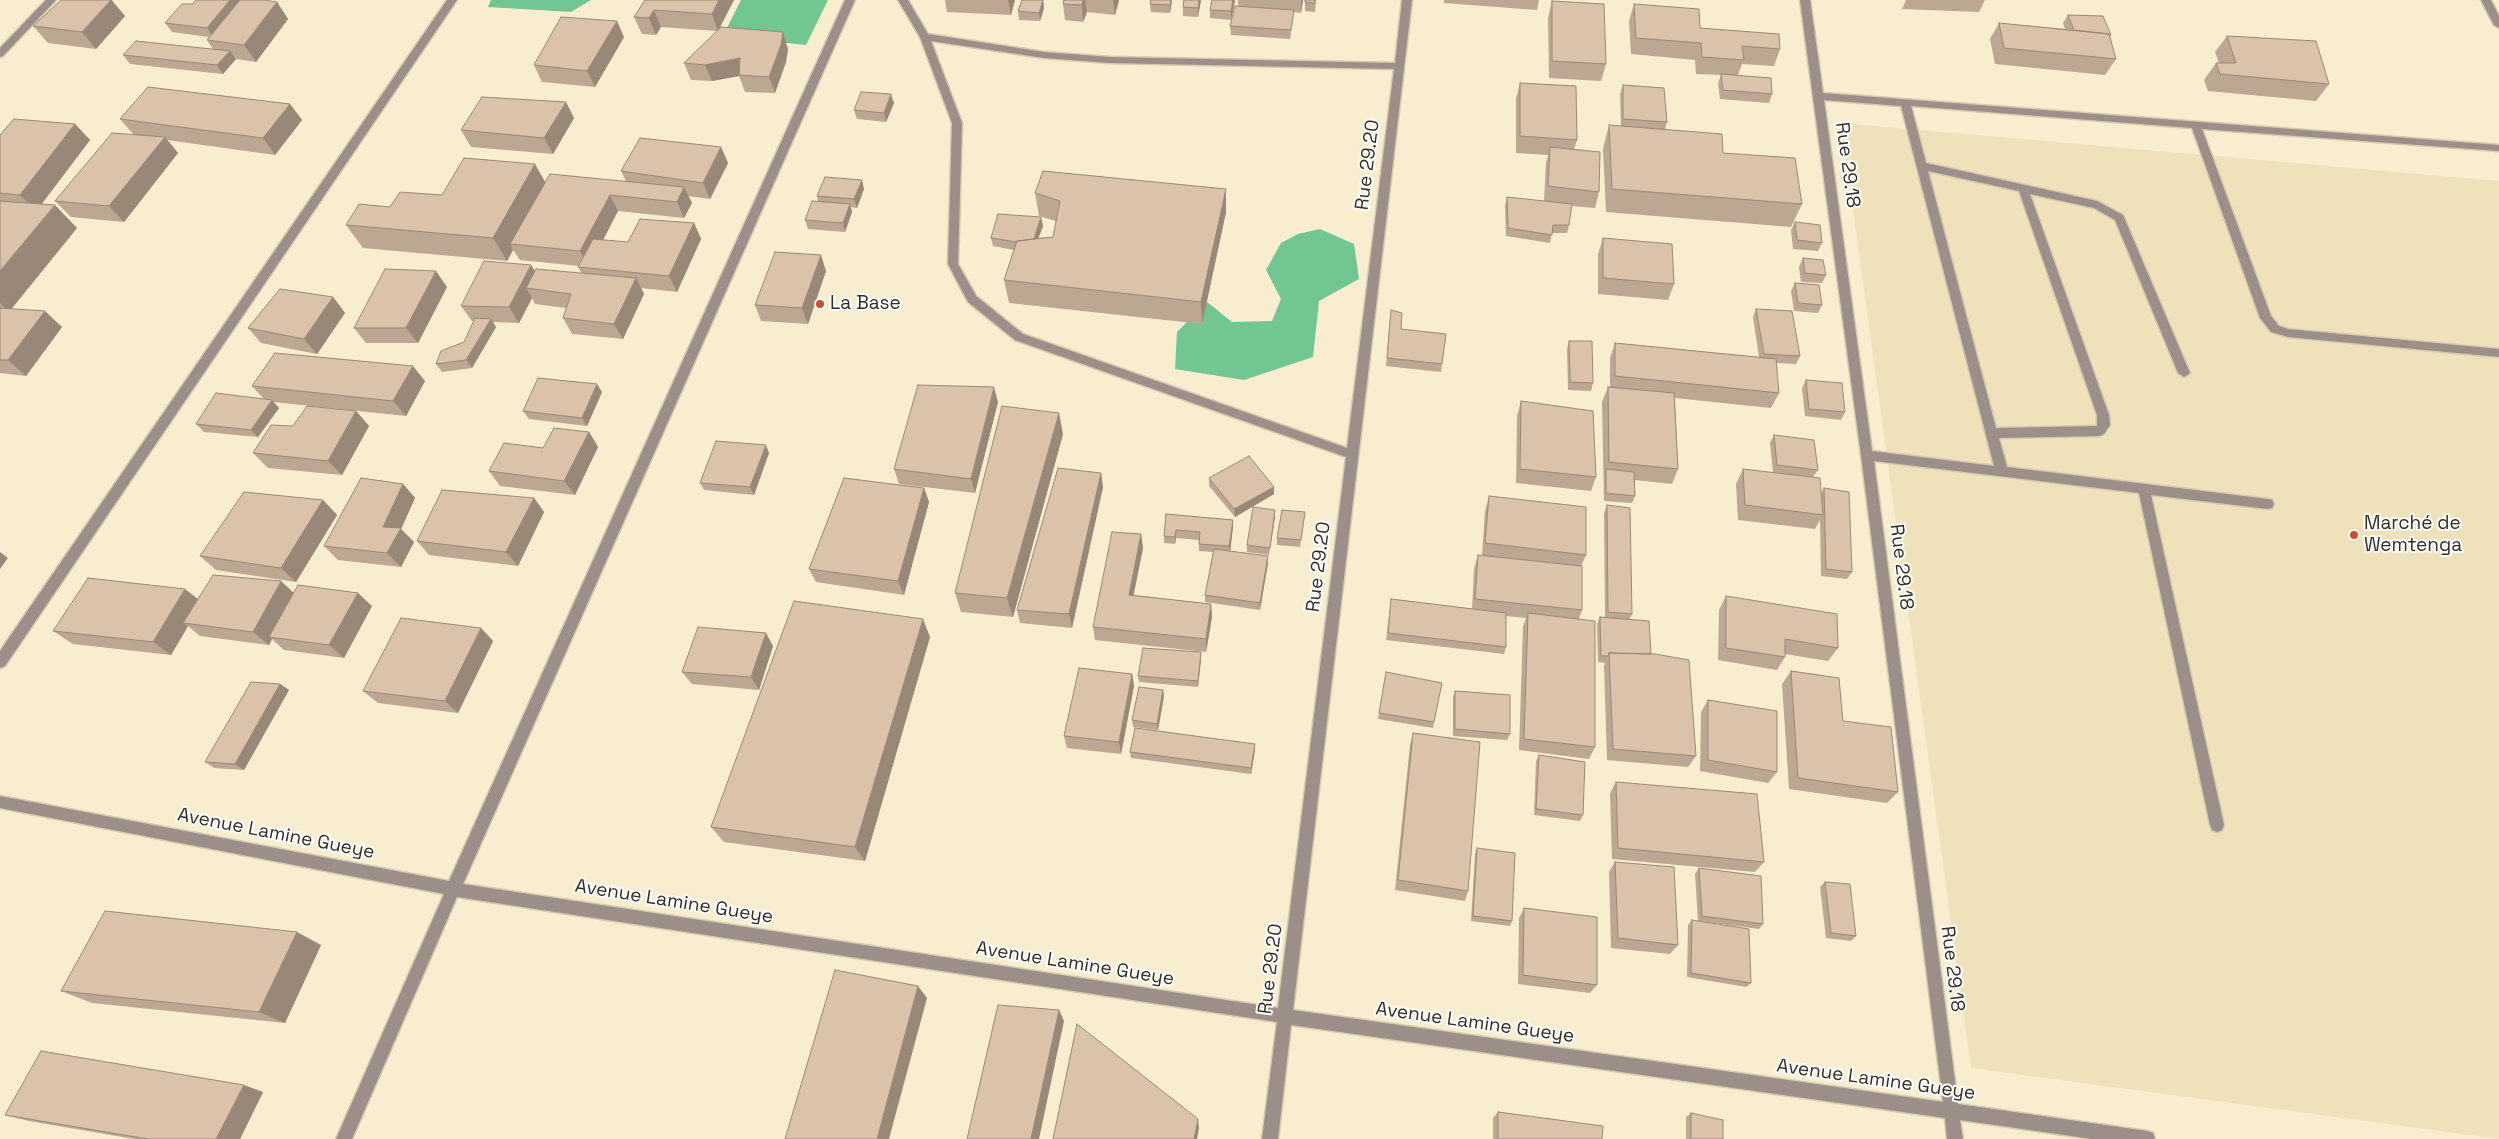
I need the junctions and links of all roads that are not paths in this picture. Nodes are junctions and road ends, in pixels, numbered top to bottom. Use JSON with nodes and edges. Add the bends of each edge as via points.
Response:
{"nodes":[{"id":1,"x":51,"y":0,"type":"edge"},
{"id":2,"x":452,"y":0,"type":"edge"},
{"id":3,"x":850,"y":0,"type":"edge"},
{"id":4,"x":903,"y":0,"type":"edge"},
{"id":5,"x":1407,"y":0,"type":"edge"},
{"id":6,"x":1805,"y":0,"type":"edge"},
{"id":7,"x":2486,"y":0,"type":"edge"},
{"id":8,"x":2499,"y":25,"type":"edge"},
{"id":9,"x":925,"y":36,"type":"junction"},
{"id":10,"x":0,"y":54,"type":"edge"},
{"id":11,"x":1399,"y":66,"type":"junction"},
{"id":12,"x":1818,"y":96,"type":"junction"},
{"id":13,"x":1905,"y":103,"type":"junction"},
{"id":14,"x":2196,"y":125,"type":"junction"},
{"id":15,"x":2499,"y":148,"type":"edge"},
{"id":16,"x":1922,"y":166,"type":"junction"},
{"id":17,"x":2023,"y":188,"type":"junction"},
{"id":18,"x":2499,"y":353,"type":"edge"},
{"id":19,"x":2184,"y":373,"type":"dead end"},
{"id":20,"x":1992,"y":433,"type":"junction"},
{"id":21,"x":1352,"y":454,"type":"junction"},
{"id":22,"x":1867,"y":455,"type":"junction"},
{"id":23,"x":2002,"y":472,"type":"junction"},
{"id":24,"x":2144,"y":489,"type":"junction"},
{"id":25,"x":2268,"y":504,"type":"dead end"},
{"id":26,"x":0,"y":662,"type":"edge"},
{"id":27,"x":0,"y":802,"type":"edge"},
{"id":28,"x":2217,"y":825,"type":"dead end"},
{"id":29,"x":453,"y":889,"type":"junction"},
{"id":30,"x":1284,"y":1016,"type":"junction"},
{"id":31,"x":1952,"y":1111,"type":"junction"},
{"id":32,"x":344,"y":1139,"type":"edge"},
{"id":33,"x":1270,"y":1139,"type":"edge"},
{"id":34,"x":1955,"y":1139,"type":"edge"},
{"id":35,"x":2147,"y":1139,"type":"edge"}],
"edges":[{"from":1,"to":10,"type":"street"},
{"from":2,"to":26,"type":"street"},
{"from":3,"to":29,"type":"street"},
{"from":4,"to":9,"type":"street"},
{"from":5,"to":11,"type":"street","name":"Rue 29.20"},
{"from":6,"to":12,"type":"street","name":"Rue 29.18"},
{"from":7,"to":8,"type":"street"},
{"from":9,"to":11,"type":"street","via":[[1072,57]]},
{"from":9,"to":21,"type":"street","via":[[957,123],[953,264],[972,299],[1019,337]]},
{"from":11,"to":21,"type":"street","name":"Rue 29.20"},
{"from":12,"to":13,"type":"street"},
{"from":12,"to":22,"type":"street","name":"Rue 29.18"},
{"from":13,"to":14,"type":"street"},
{"from":13,"to":16,"type":"street"},
{"from":14,"to":15,"type":"street"},
{"from":14,"to":18,"type":"street","via":[[2266,318],[2275,329],[2288,333]]},
{"from":16,"to":17,"type":"street"},
{"from":16,"to":20,"type":"street"},
{"from":17,"to":19,"type":"street","via":[[2097,204],[2119,218]]},
{"from":17,"to":20,"type":"street","via":[[2104,415],[2104,425],[2100,431]]},
{"from":20,"to":23,"type":"street"},
{"from":21,"to":30,"type":"street","name":"Rue 29.20"},
{"from":22,"to":23,"type":"street"},
{"from":22,"to":31,"type":"street","name":"Rue 29.18"},
{"from":23,"to":24,"type":"street"},
{"from":24,"to":25,"type":"street"},
{"from":24,"to":28,"type":"street"},
{"from":27,"to":29,"type":"street","name":"Avenue Lamine Gueye"},
{"from":29,"to":30,"type":"street","name":"Avenue Lamine Gueye"},
{"from":29,"to":32,"type":"street"},
{"from":30,"to":31,"type":"street","name":"Avenue Lamine Gueye"},
{"from":30,"to":33,"type":"street","name":"Rue 29.20"},
{"from":31,"to":34,"type":"street","name":"Rue 29.18"},
{"from":31,"to":35,"type":"street","name":"Avenue Lamine Gueye"}]}
